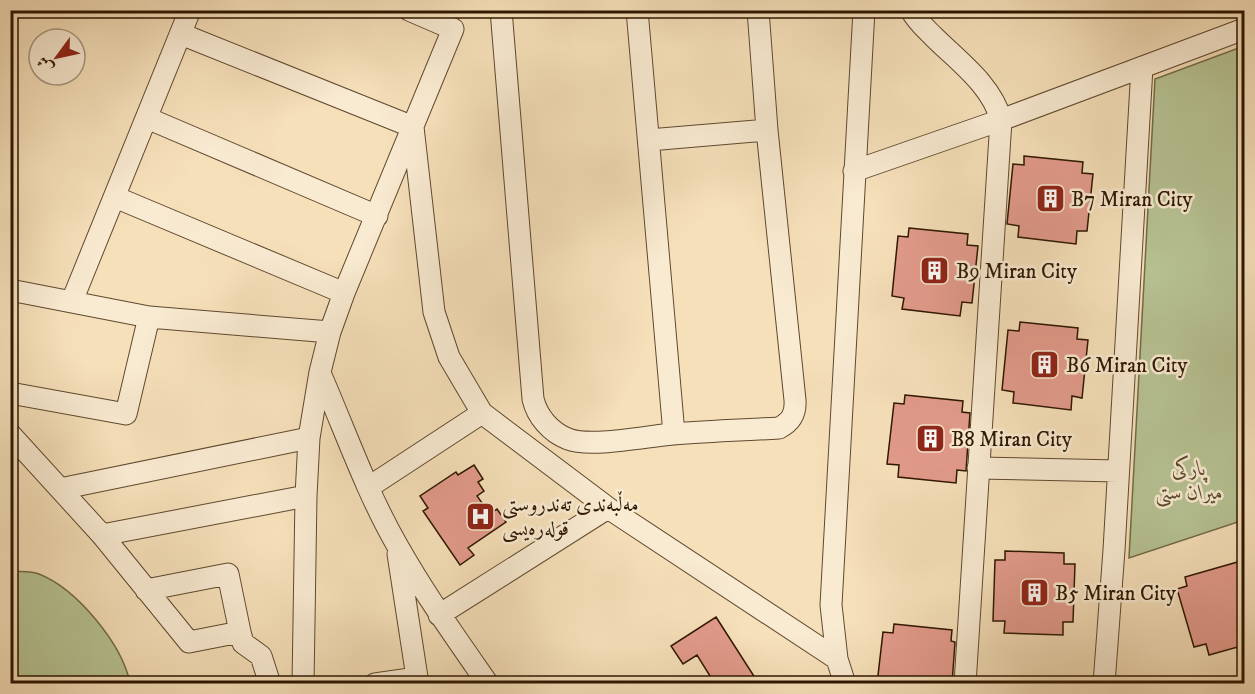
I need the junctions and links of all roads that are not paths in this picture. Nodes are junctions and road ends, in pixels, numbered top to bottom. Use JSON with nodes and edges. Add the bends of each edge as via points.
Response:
{"nodes":[{"id":1,"x":190,"y":10,"type":"edge"},
{"id":2,"x":409,"y":10,"type":"edge"},
{"id":3,"x":501,"y":10,"type":"edge"},
{"id":4,"x":638,"y":10,"type":"edge"},
{"id":5,"x":758,"y":10,"type":"edge"},
{"id":6,"x":864,"y":10,"type":"edge"},
{"id":7,"x":911,"y":10,"type":"edge"},
{"id":8,"x":1245,"y":29,"type":"edge"},
{"id":9,"x":181,"y":34,"type":"junction"},
{"id":10,"x":1142,"y":67,"type":"junction"},
{"id":11,"x":147,"y":118,"type":"junction"},
{"id":12,"x":1000,"y":120,"type":"junction"},
{"id":13,"x":413,"y":127,"type":"junction"},
{"id":14,"x":767,"y":130,"type":"junction"},
{"id":15,"x":649,"y":140,"type":"junction"},
{"id":16,"x":854,"y":171,"type":"junction"},
{"id":17,"x":115,"y":197,"type":"junction"},
{"id":18,"x":377,"y":216,"type":"junction"},
{"id":19,"x":10,"y":290,"type":"edge"},
{"id":20,"x":344,"y":293,"type":"junction"},
{"id":21,"x":72,"y":301,"type":"junction"},
{"id":22,"x":149,"y":317,"type":"junction"},
{"id":23,"x":330,"y":332,"type":"junction"},
{"id":24,"x":320,"y":372,"type":"junction"},
{"id":25,"x":10,"y":393,"type":"edge"},
{"id":26,"x":482,"y":413,"type":"junction"},
{"id":27,"x":10,"y":434,"type":"edge"},
{"id":28,"x":674,"y":434,"type":"junction"},
{"id":29,"x":309,"y":438,"type":"junction"},
{"id":30,"x":978,"y":468,"type":"junction"},
{"id":31,"x":1118,"y":471,"type":"junction"},
{"id":32,"x":369,"y":487,"type":"junction"},
{"id":33,"x":60,"y":489,"type":"junction"},
{"id":34,"x":306,"y":496,"type":"junction"},
{"id":35,"x":608,"y":508,"type":"junction"},
{"id":36,"x":102,"y":535,"type":"junction"},
{"id":37,"x":396,"y":544,"type":"junction"},
{"id":38,"x":146,"y":590,"type":"junction"},
{"id":39,"x":440,"y":615,"type":"junction"},
{"id":40,"x":240,"y":632,"type":"junction"},
{"id":41,"x":837,"y":659,"type":"junction"},
{"id":42,"x":418,"y":681,"type":"edge"},
{"id":43,"x":270,"y":684,"type":"edge"},
{"id":44,"x":303,"y":684,"type":"edge"},
{"id":45,"x":375,"y":684,"type":"edge"},
{"id":46,"x":488,"y":684,"type":"edge"},
{"id":47,"x":845,"y":684,"type":"edge"},
{"id":48,"x":964,"y":684,"type":"edge"},
{"id":49,"x":1104,"y":684,"type":"edge"}],
"edges":[{"from":1,"to":9,"type":"street"},
{"from":2,"to":13,"type":"street","via":[[453,28]]},
{"from":3,"to":28,"type":"street","via":[[535,407],[555,431],[576,441]]},
{"from":4,"to":15,"type":"street"},
{"from":5,"to":14,"type":"street"},
{"from":6,"to":16,"type":"street"},
{"from":7,"to":12,"type":"street","via":[[984,87],[995,102]]},
{"from":8,"to":10,"type":"street"},
{"from":9,"to":11,"type":"street"},
{"from":9,"to":13,"type":"street"},
{"from":10,"to":12,"type":"street"},
{"from":10,"to":31,"type":"street"},
{"from":11,"to":17,"type":"street"},
{"from":11,"to":18,"type":"street"},
{"from":12,"to":16,"type":"street"},
{"from":12,"to":30,"type":"street"},
{"from":13,"to":18,"type":"street"},
{"from":13,"to":26,"type":"street","via":[[434,312],[449,357]]},
{"from":14,"to":15,"type":"street"},
{"from":14,"to":28,"type":"street","via":[[796,410],[787,424],[778,428]]},
{"from":15,"to":28,"type":"street"},
{"from":16,"to":41,"type":"street","via":[[831,605]]},
{"from":17,"to":20,"type":"street"},
{"from":17,"to":21,"type":"street"},
{"from":18,"to":20,"type":"street"},
{"from":19,"to":21,"type":"street"},
{"from":20,"to":23,"type":"street"},
{"from":21,"to":22,"type":"street"},
{"from":22,"to":23,"type":"street"},
{"from":22,"to":25,"type":"street","via":[[126,414]]},
{"from":23,"to":24,"type":"street"},
{"from":24,"to":29,"type":"street"},
{"from":24,"to":32,"type":"street"},
{"from":26,"to":32,"type":"street"},
{"from":26,"to":35,"type":"street"},
{"from":27,"to":33,"type":"street"},
{"from":29,"to":33,"type":"street"},
{"from":29,"to":34,"type":"street"},
{"from":30,"to":31,"type":"street"},
{"from":30,"to":48,"type":"street"},
{"from":31,"to":49,"type":"street"},
{"from":32,"to":37,"type":"street"},
{"from":33,"to":36,"type":"street"},
{"from":34,"to":36,"type":"street"},
{"from":34,"to":44,"type":"street"},
{"from":35,"to":39,"type":"street"},
{"from":35,"to":41,"type":"street"},
{"from":36,"to":38,"type":"street"},
{"from":37,"to":39,"type":"street"},
{"from":37,"to":42,"type":"street"},
{"from":38,"to":40,"type":"street","via":[[189,642]]},
{"from":38,"to":40,"type":"street","via":[[228,574]]},
{"from":39,"to":46,"type":"street"},
{"from":40,"to":43,"type":"street","via":[[243,643],[261,656]]},
{"from":41,"to":47,"type":"street"},
{"from":42,"to":45,"type":"street"}]}
